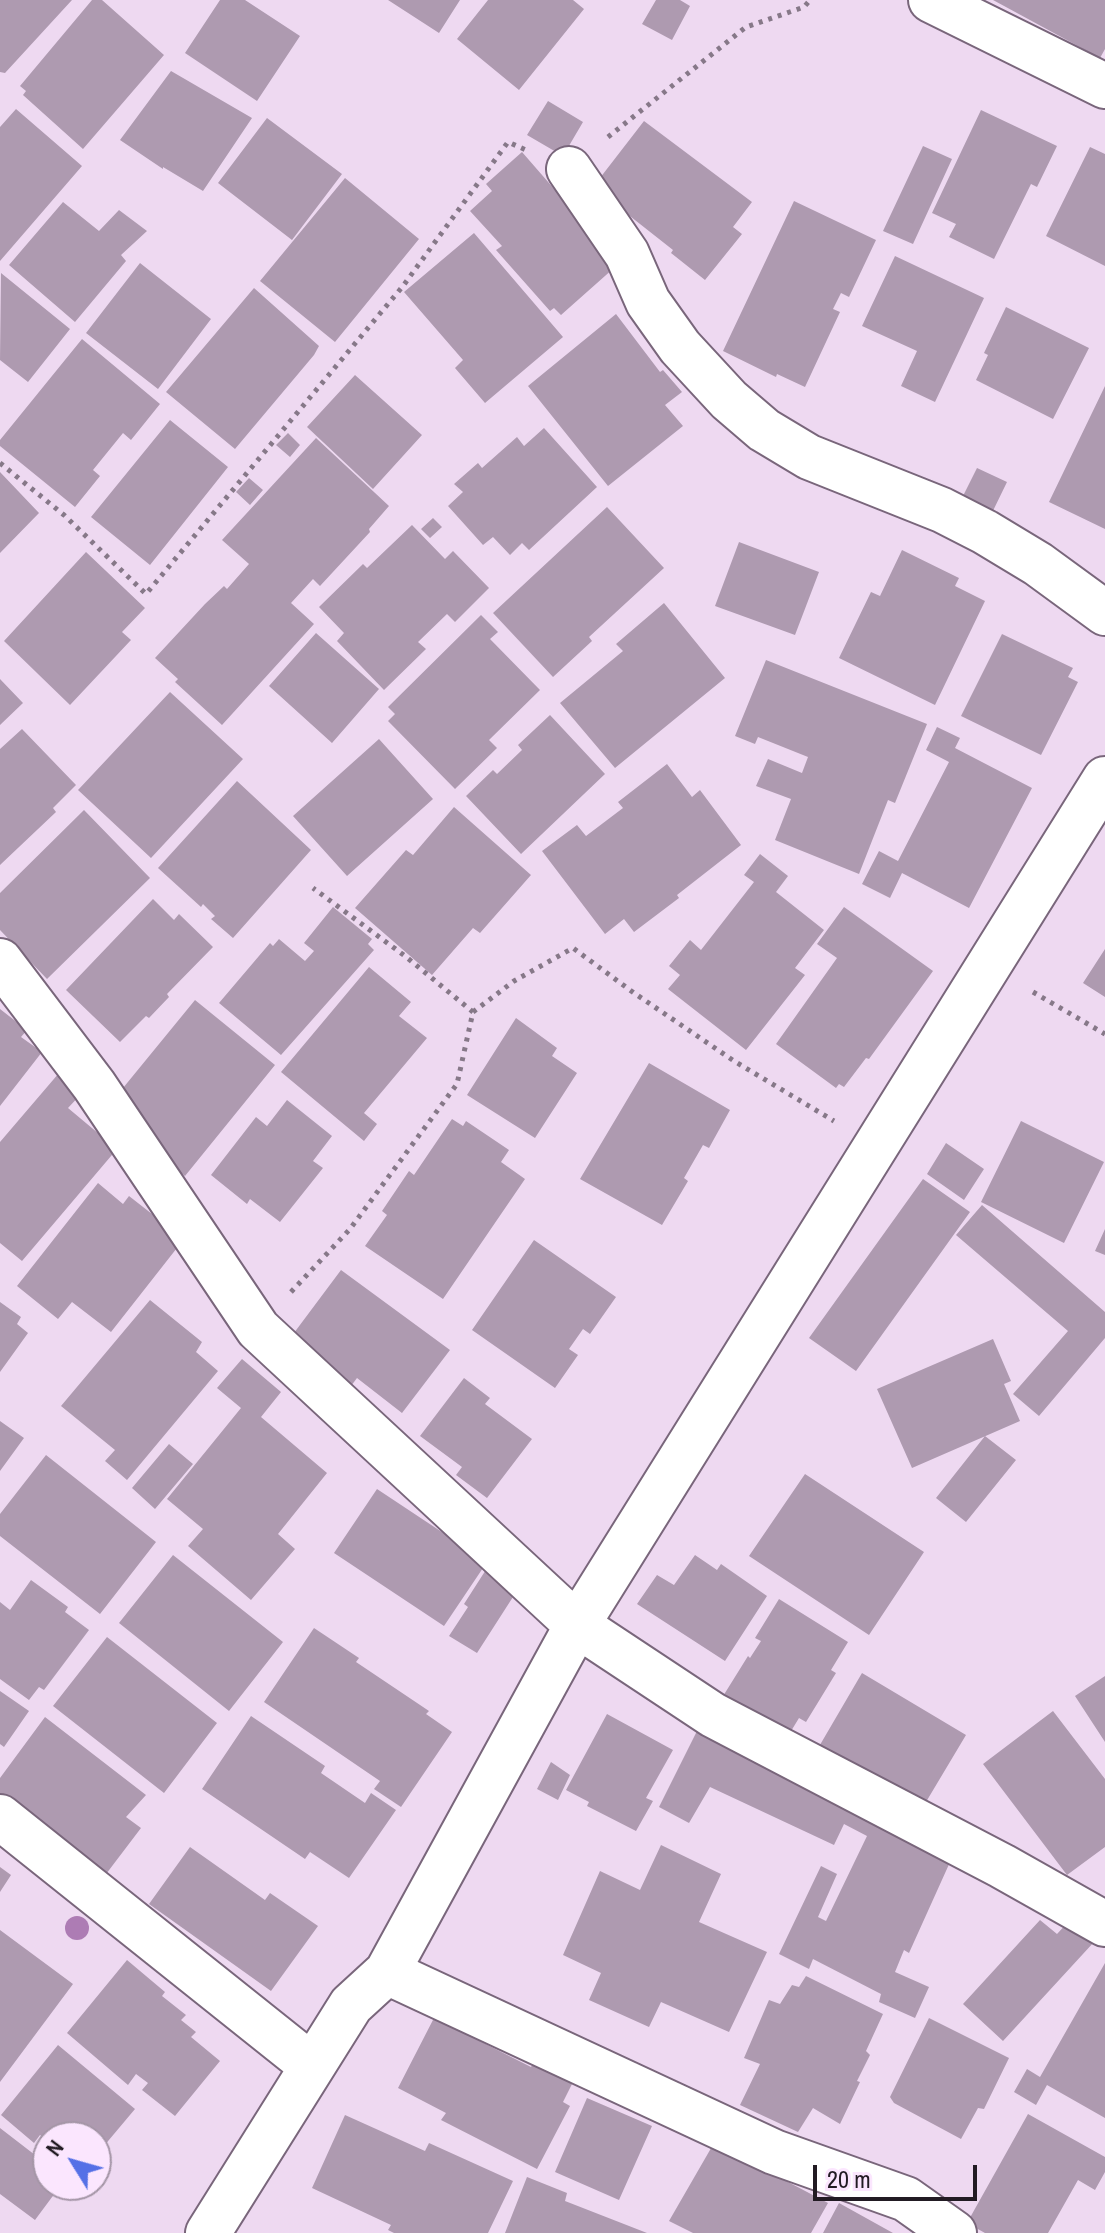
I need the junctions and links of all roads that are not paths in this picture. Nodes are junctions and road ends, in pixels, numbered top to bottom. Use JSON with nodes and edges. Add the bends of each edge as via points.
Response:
{"nodes":[{"id":1,"x":931,"y":0,"type":"edge"},
{"id":2,"x":1105,"y":86,"type":"edge"},
{"id":3,"x":569,"y":169,"type":"road end"},
{"id":4,"x":1105,"y":613,"type":"edge"},
{"id":5,"x":1105,"y":779,"type":"edge"},
{"id":6,"x":0,"y":961,"type":"edge"},
{"id":7,"x":577,"y":1625,"type":"junction"},
{"id":8,"x":0,"y":1817,"type":"edge"},
{"id":9,"x":1105,"y":1924,"type":"edge"},
{"id":10,"x":387,"y":1972,"type":"junction"},
{"id":11,"x":312,"y":2066,"type":"junction"},
{"id":12,"x":208,"y":2233,"type":"edge"},
{"id":13,"x":954,"y":2233,"type":"edge"}],
"edges":[{"from":1,"to":2,"type":"street"},
{"from":3,"to":4,"type":"street","via":[[627,254],[648,302],[680,347],[764,430],[809,457],[985,532]]},
{"from":5,"to":7,"type":"street"},
{"from":6,"to":7,"type":"street","via":[[94,1085],[258,1329]]},
{"from":7,"to":9,"type":"street","via":[[713,1715]]},
{"from":7,"to":10,"type":"street"},
{"from":8,"to":11,"type":"street"},
{"from":10,"to":11,"type":"street","via":[[351,2005]]},
{"from":10,"to":13,"type":"street","via":[[774,2152],[906,2199]]},
{"from":11,"to":12,"type":"street"}]}
